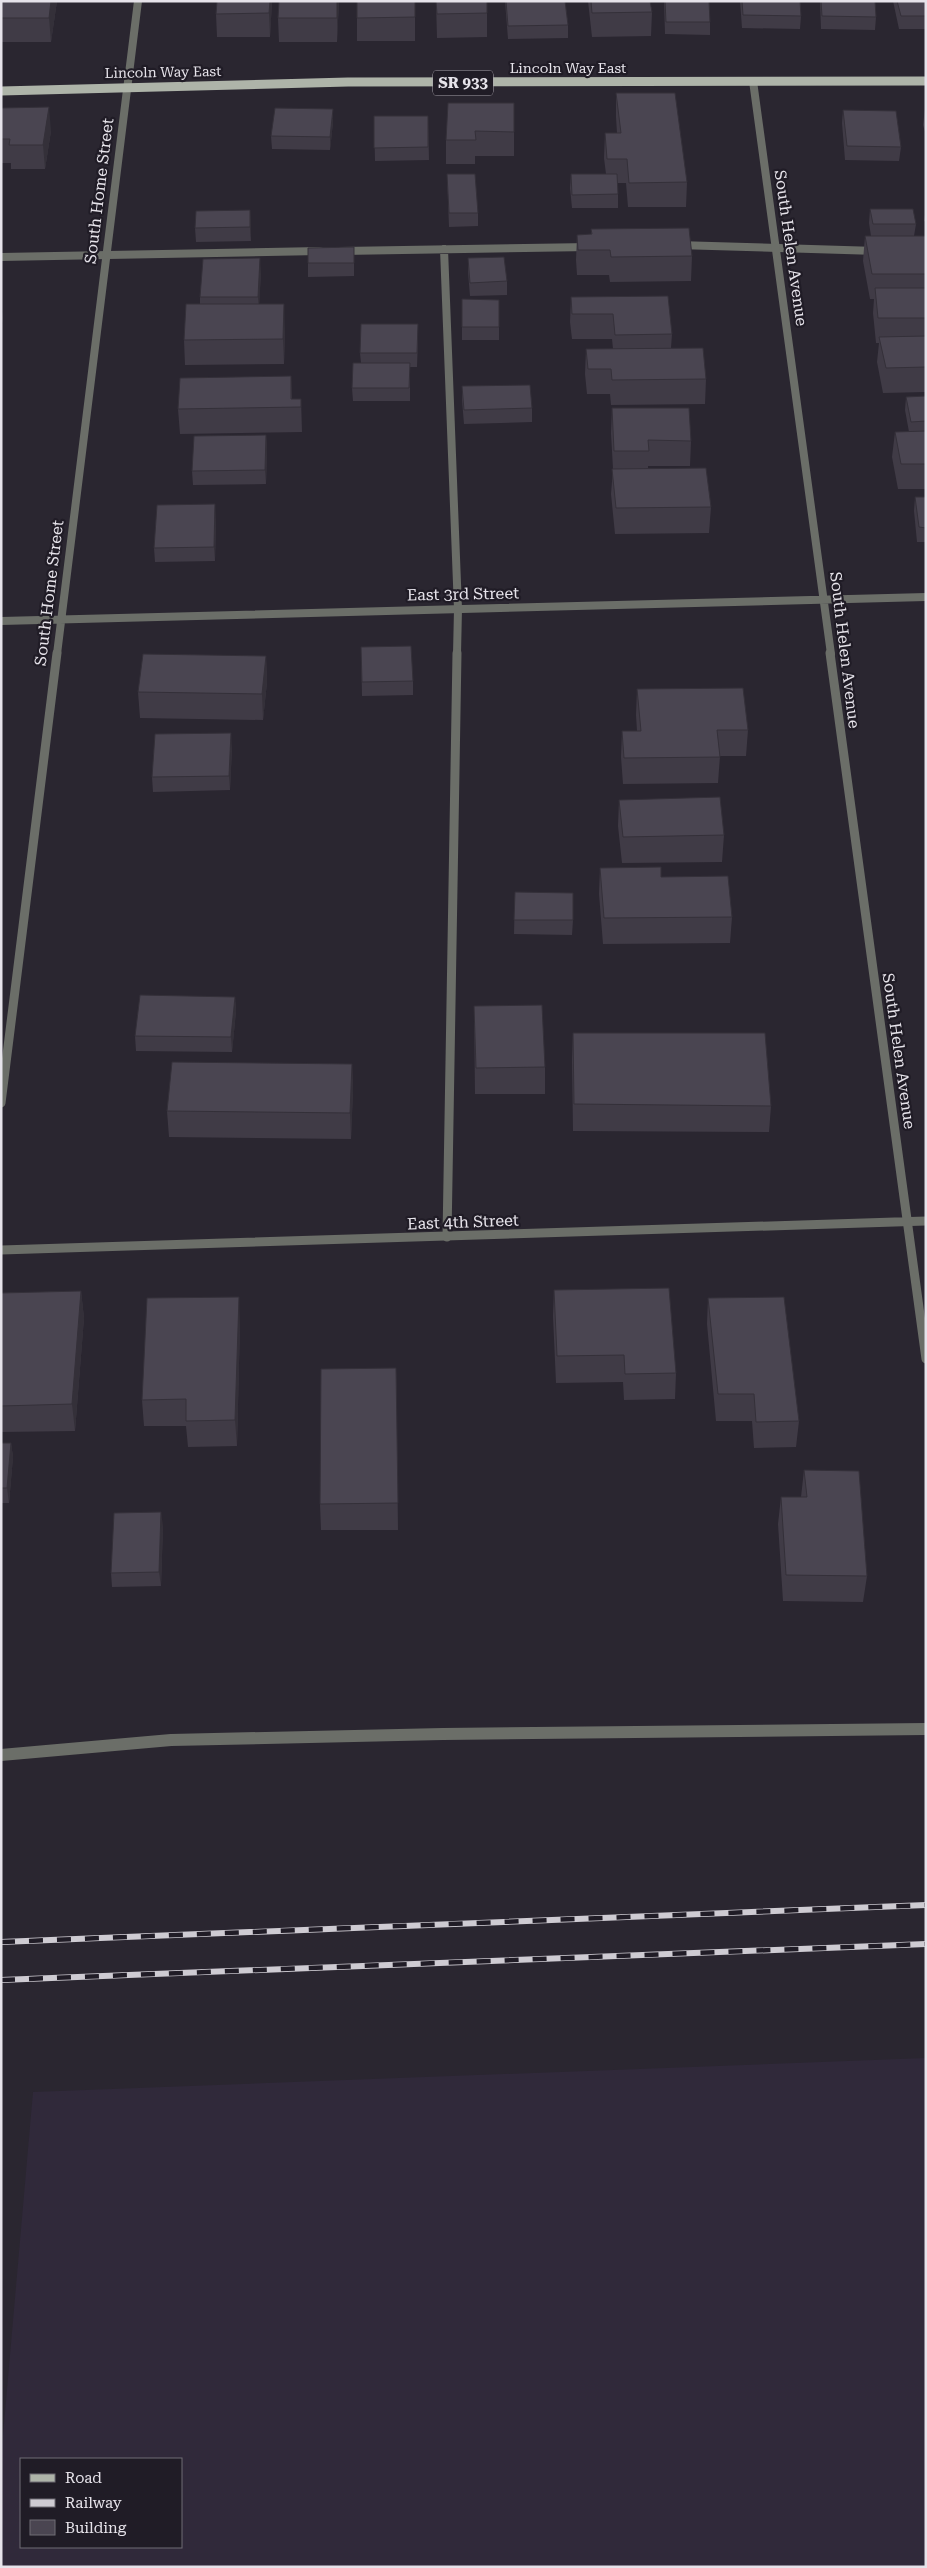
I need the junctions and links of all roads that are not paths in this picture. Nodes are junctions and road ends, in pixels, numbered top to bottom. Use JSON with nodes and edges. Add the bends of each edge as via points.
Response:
{"nodes":[{"id":1,"x":138,"y":1,"type":"edge"},
{"id":2,"x":752,"y":81,"type":"junction"},
{"id":3,"x":926,"y":81,"type":"edge"},
{"id":4,"x":127,"y":86,"type":"junction"},
{"id":5,"x":1,"y":91,"type":"edge"},
{"id":6,"x":667,"y":246,"type":"edge"},
{"id":7,"x":599,"y":247,"type":"edge"},
{"id":8,"x":776,"y":248,"type":"junction"},
{"id":9,"x":444,"y":249,"type":"junction"},
{"id":10,"x":886,"y":250,"type":"edge"},
{"id":11,"x":324,"y":251,"type":"edge"},
{"id":12,"x":334,"y":251,"type":"edge"},
{"id":13,"x":106,"y":255,"type":"junction"},
{"id":14,"x":1,"y":257,"type":"edge"},
{"id":15,"x":926,"y":597,"type":"edge"},
{"id":16,"x":824,"y":600,"type":"junction"},
{"id":17,"x":458,"y":609,"type":"junction"},
{"id":18,"x":61,"y":619,"type":"junction"},
{"id":19,"x":1,"y":621,"type":"edge"},
{"id":20,"x":1,"y":1103,"type":"edge"},
{"id":21,"x":926,"y":1221,"type":"edge"},
{"id":22,"x":908,"y":1222,"type":"junction"},
{"id":23,"x":447,"y":1237,"type":"junction"},
{"id":24,"x":1,"y":1250,"type":"edge"},
{"id":25,"x":926,"y":1359,"type":"edge"},
{"id":26,"x":926,"y":1729,"type":"edge"},
{"id":27,"x":1,"y":1756,"type":"edge"}],
"edges":[{"from":1,"to":4,"type":"street","name":"South Home Street"},
{"from":2,"to":3,"type":"main road","name":"Lincoln Way East","number":"SR 933"},
{"from":2,"to":4,"type":"main road","name":"Lincoln Way East","number":"SR 933"},
{"from":2,"to":8,"type":"street","name":"South Helen Avenue"},
{"from":4,"to":5,"type":"main road","name":"Lincoln Way East","number":"SR 933"},
{"from":4,"to":13,"type":"street","name":"South Home Street"},
{"from":6,"to":8,"type":"street","via":[[734,244]]},
{"from":7,"to":9,"type":"street"},
{"from":8,"to":10,"type":"street"},
{"from":8,"to":16,"type":"street","name":"South Helen Avenue"},
{"from":9,"to":12,"type":"street"},
{"from":9,"to":17,"type":"street"},
{"from":11,"to":13,"type":"street"},
{"from":13,"to":14,"type":"street"},
{"from":13,"to":18,"type":"street","name":"South Home Street"},
{"from":15,"to":16,"type":"street","name":"East 3rd Street"},
{"from":16,"to":17,"type":"street","name":"East 3rd Street"},
{"from":16,"to":22,"type":"street","name":"South Helen Avenue"},
{"from":17,"to":18,"type":"street","name":"East 3rd Street"},
{"from":17,"to":23,"type":"street"},
{"from":18,"to":19,"type":"street","name":"East 3rd Street"},
{"from":18,"to":20,"type":"street","name":"South Home Street"},
{"from":21,"to":22,"type":"street","name":"East 4th Street"},
{"from":22,"to":23,"type":"street","name":"East 4th Street"},
{"from":22,"to":25,"type":"street","name":"South Helen Avenue"},
{"from":23,"to":24,"type":"street","name":"East 4th Street"},
{"from":26,"to":27,"type":"street","via":[[171,1740]]}]}
